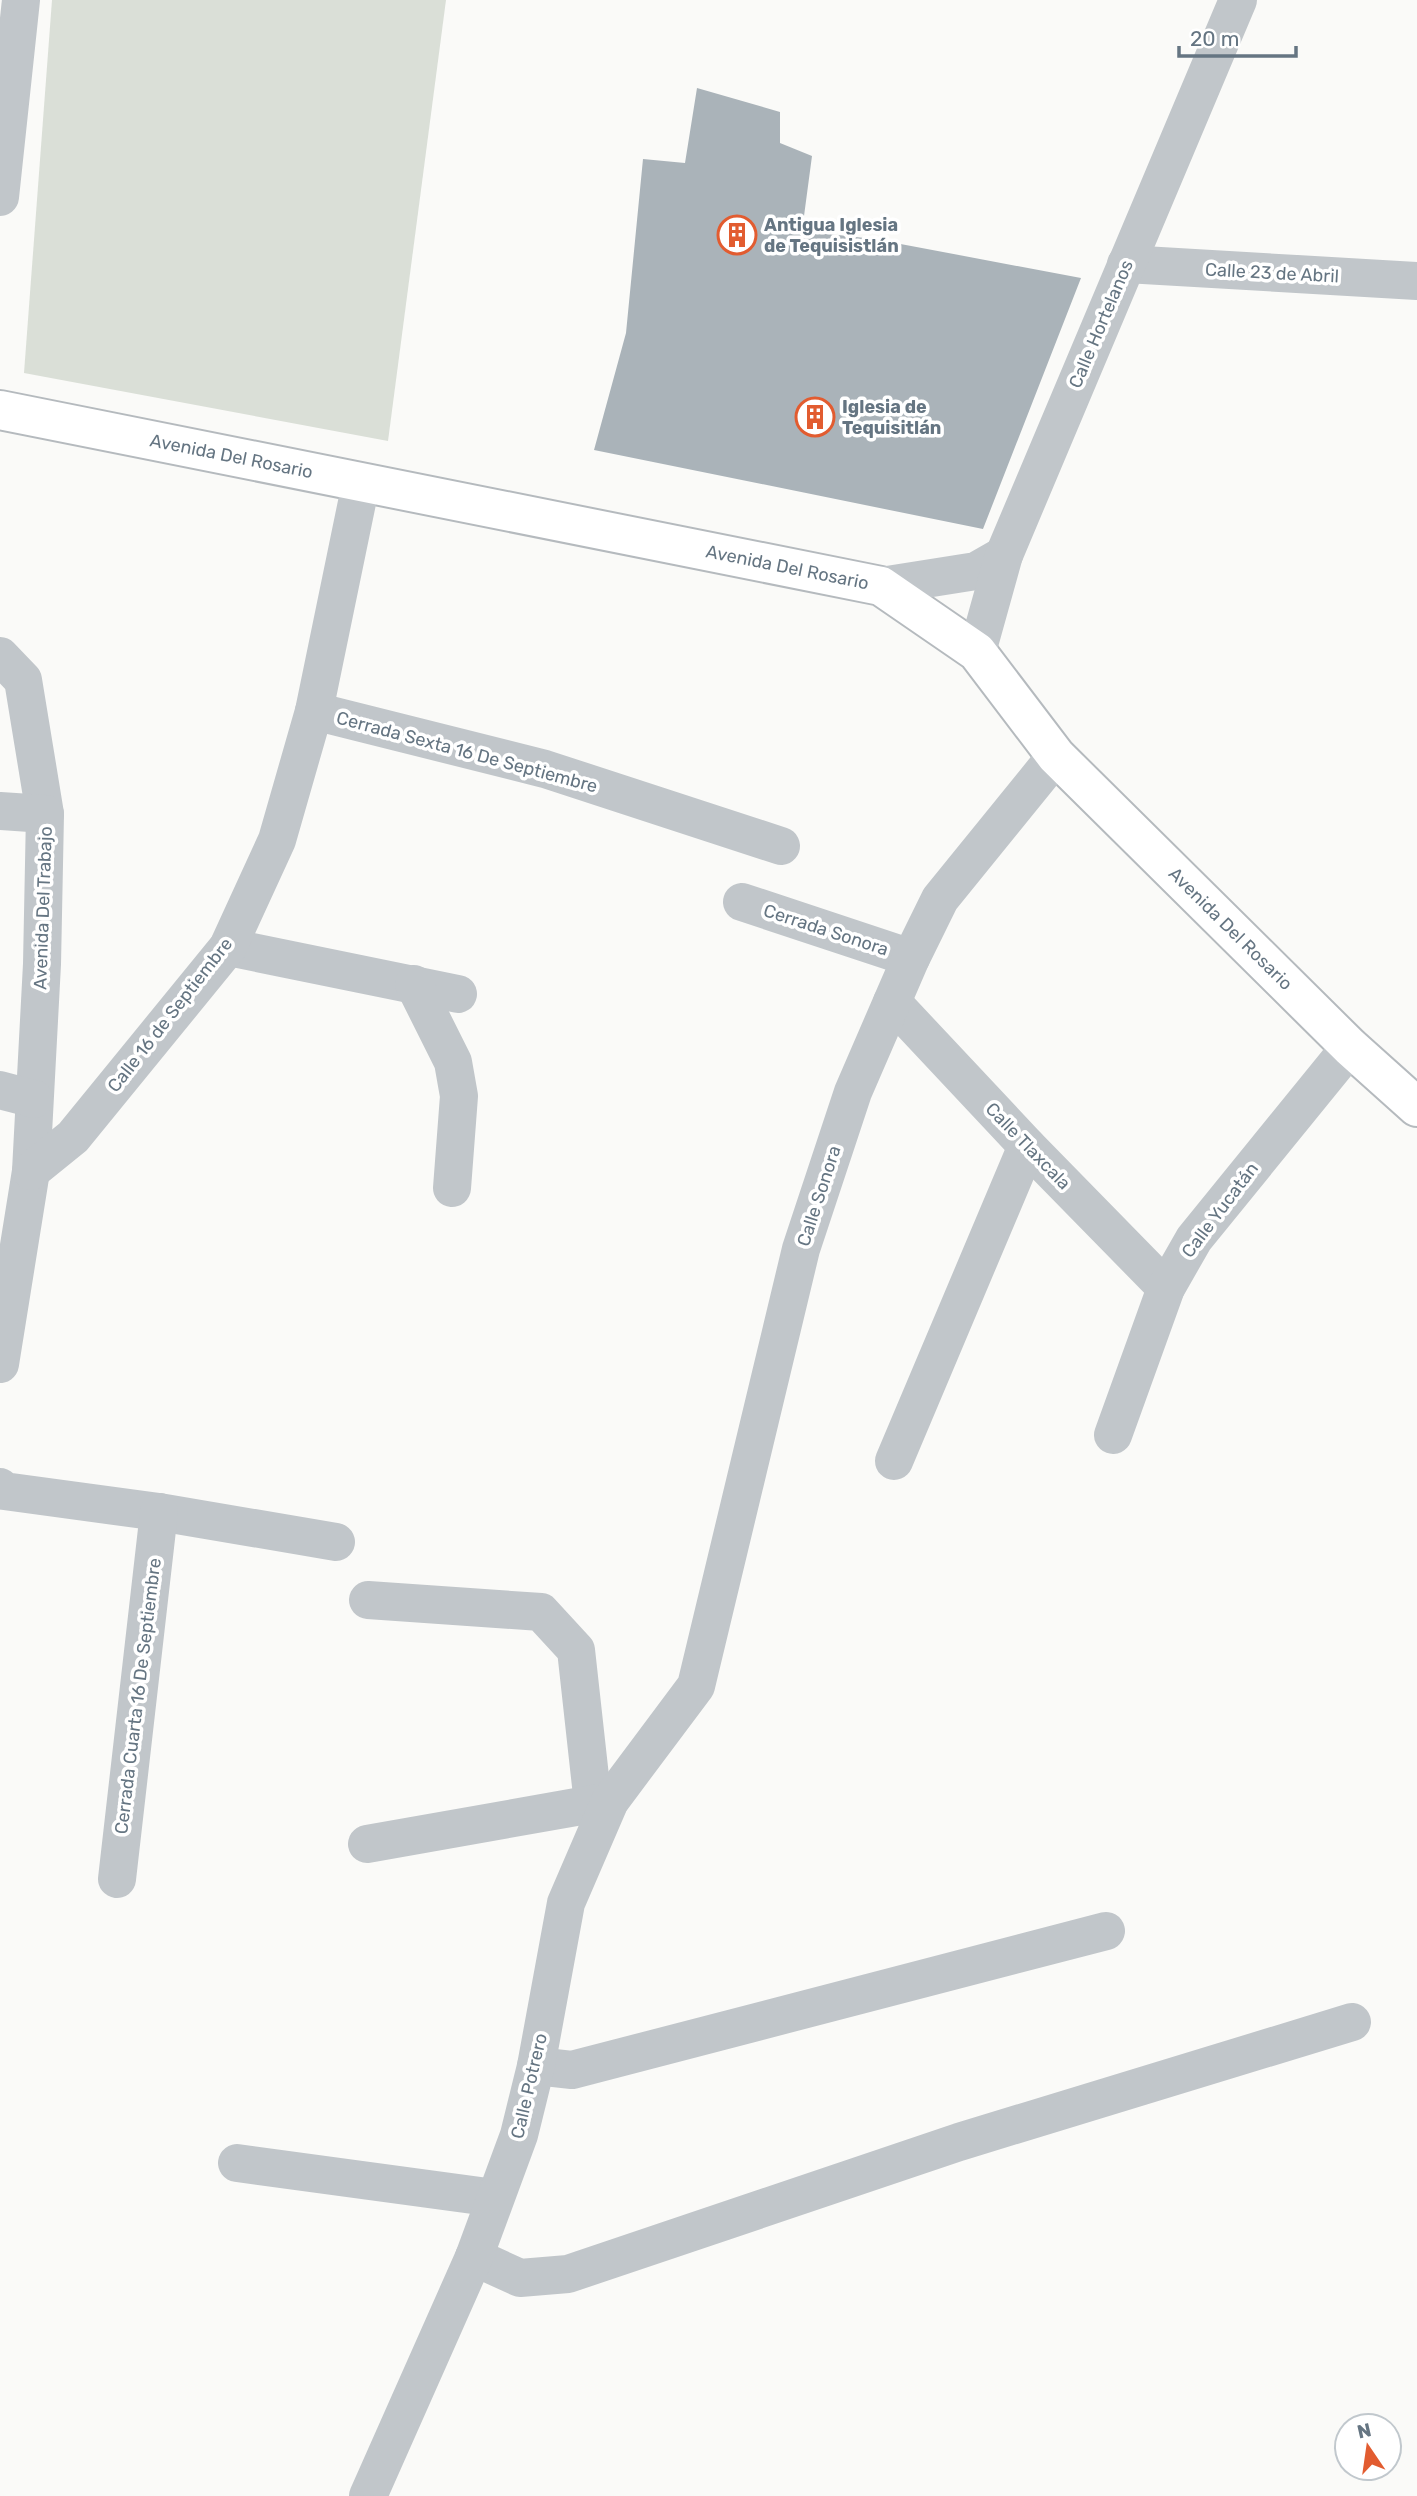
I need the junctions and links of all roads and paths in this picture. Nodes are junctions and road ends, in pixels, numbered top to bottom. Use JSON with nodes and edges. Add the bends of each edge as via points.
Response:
{"nodes":[{"id":1,"x":21,"y":0,"type":"edge"},
{"id":2,"x":1238,"y":0,"type":"edge"},
{"id":3,"x":0,"y":197,"type":"edge"},
{"id":4,"x":1126,"y":264,"type":"junction"},
{"id":5,"x":1417,"y":281,"type":"edge"},
{"id":6,"x":0,"y":410,"type":"edge"},
{"id":7,"x":361,"y":484,"type":"junction"},
{"id":8,"x":1004,"y":555,"type":"junction"},
{"id":9,"x":881,"y":586,"type":"junction"},
{"id":10,"x":977,"y":652,"type":"junction"},
{"id":11,"x":0,"y":656,"type":"edge"},
{"id":12,"x":314,"y":711,"type":"junction"},
{"id":13,"x":1056,"y":756,"type":"junction"},
{"id":14,"x":0,"y":811,"type":"edge"},
{"id":15,"x":45,"y":814,"type":"junction"},
{"id":16,"x":780,"y":846,"type":"dead end"},
{"id":17,"x":742,"y":902,"type":"dead end"},
{"id":18,"x":228,"y":947,"type":"junction"},
{"id":19,"x":911,"y":958,"type":"junction"},
{"id":20,"x":414,"y":984,"type":"junction"},
{"id":21,"x":458,"y":994,"type":"dead end"},
{"id":22,"x":892,"y":1002,"type":"junction"},
{"id":23,"x":1350,"y":1047,"type":"junction"},
{"id":24,"x":17,"y":1095,"type":"edge"},
{"id":25,"x":1417,"y":1107,"type":"edge"},
{"id":26,"x":1027,"y":1146,"type":"junction"},
{"id":27,"x":452,"y":1188,"type":"dead end"},
{"id":28,"x":19,"y":1189,"type":"edge"},
{"id":29,"x":1166,"y":1288,"type":"junction"},
{"id":30,"x":0,"y":1364,"type":"edge"},
{"id":31,"x":1113,"y":1435,"type":"dead end"},
{"id":32,"x":894,"y":1461,"type":"dead end"},
{"id":33,"x":0,"y":1487,"type":"edge"},
{"id":34,"x":159,"y":1512,"type":"junction"},
{"id":35,"x":336,"y":1542,"type":"dead end"},
{"id":36,"x":368,"y":1600,"type":"dead end"},
{"id":37,"x":696,"y":1686,"type":"joint"},
{"id":38,"x":602,"y":1802,"type":"junction"},
{"id":39,"x":367,"y":1844,"type":"dead end"},
{"id":40,"x":117,"y":1879,"type":"dead end"},
{"id":41,"x":1106,"y":1931,"type":"dead end"},
{"id":42,"x":1352,"y":2022,"type":"dead end"},
{"id":43,"x":536,"y":2066,"type":"junction"},
{"id":44,"x":237,"y":2163,"type":"dead end"},
{"id":45,"x":495,"y":2198,"type":"junction"},
{"id":46,"x":474,"y":2258,"type":"junction"},
{"id":47,"x":368,"y":2496,"type":"edge"}],
"edges":[{"from":1,"to":3,"type":"street"},
{"from":2,"to":4,"type":"street","name":"Calle Hortelanos"},
{"from":4,"to":5,"type":"street","name":"Calle 23 de Abril"},
{"from":4,"to":8,"type":"street","name":"Calle Hortelanos"},
{"from":6,"to":7,"type":"main road","name":"Avenida Del Rosario"},
{"from":7,"to":9,"type":"main road","name":"Avenida Del Rosario"},
{"from":7,"to":12,"type":"street","name":"Calle 16 de Septiembre"},
{"from":8,"to":9,"type":"street","via":[[976,571]]},
{"from":8,"to":10,"type":"street","name":"Calle Hortelanos"},
{"from":9,"to":10,"type":"main road","name":"Avenida Del Rosario"},
{"from":10,"to":13,"type":"main road","name":"Avenida Del Rosario"},
{"from":11,"to":15,"type":"street","name":"Avenida Del Trabajo","via":[[23,680]]},
{"from":12,"to":16,"type":"street","name":"Cerrada Sexta 16 De Septiembre","via":[[545,769]]},
{"from":12,"to":18,"type":"street","name":"Calle 16 de Septiembre","via":[[277,840]]},
{"from":13,"to":19,"type":"street","name":"Calle Sonora","via":[[940,900]]},
{"from":13,"to":23,"type":"main road","name":"Avenida Del Rosario"},
{"from":14,"to":15,"type":"street"},
{"from":15,"to":24,"type":"street","name":"Avenida Del Trabajo","via":[[42,964]]},
{"from":17,"to":19,"type":"street","name":"Cerrada Sonora"},
{"from":18,"to":20,"type":"street"},
{"from":18,"to":28,"type":"street","name":"Calle 16 de Septiembre","via":[[73,1137]]},
{"from":19,"to":22,"type":"street","name":"Calle Sonora"},
{"from":20,"to":21,"type":"street"},
{"from":20,"to":27,"type":"street","via":[[453,1062],[459,1096]]},
{"from":22,"to":26,"type":"street","name":"Calle Tlaxcala"},
{"from":22,"to":37,"type":"street","name":"Calle Sonora","via":[[853,1092],[801,1249]]},
{"from":23,"to":25,"type":"main road","name":"Avenida Del Rosario"},
{"from":23,"to":29,"type":"street","name":"Calle Yucatán","via":[[1194,1239]]},
{"from":24,"to":28,"type":"street","name":"Avenida Del Trabajo"},
{"from":26,"to":29,"type":"street","name":"Calle Tlaxcala"},
{"from":26,"to":32,"type":"street"},
{"from":28,"to":30,"type":"street"},
{"from":29,"to":31,"type":"street","name":"Calle Yucatán"},
{"from":33,"to":34,"type":"street"},
{"from":34,"to":35,"type":"street"},
{"from":34,"to":40,"type":"street","name":"Cerrada Cuarta 16 De Septiembre"},
{"from":36,"to":38,"type":"street","via":[[541,1612],[576,1650]]},
{"from":37,"to":38,"type":"street","name":"Calle Potrero"},
{"from":38,"to":39,"type":"street"},
{"from":38,"to":43,"type":"street","name":"Calle Potrero","via":[[566,1903]]},
{"from":41,"to":43,"type":"street","via":[[572,2070]]},
{"from":42,"to":46,"type":"street","via":[[959,2142],[568,2274],[520,2278]]},
{"from":43,"to":45,"type":"street","name":"Calle Potrero","via":[[519,2135]]},
{"from":44,"to":45,"type":"street"},
{"from":45,"to":46,"type":"street","name":"Calle Potrero"},
{"from":46,"to":47,"type":"street","name":"Calle Potrero"}]}
